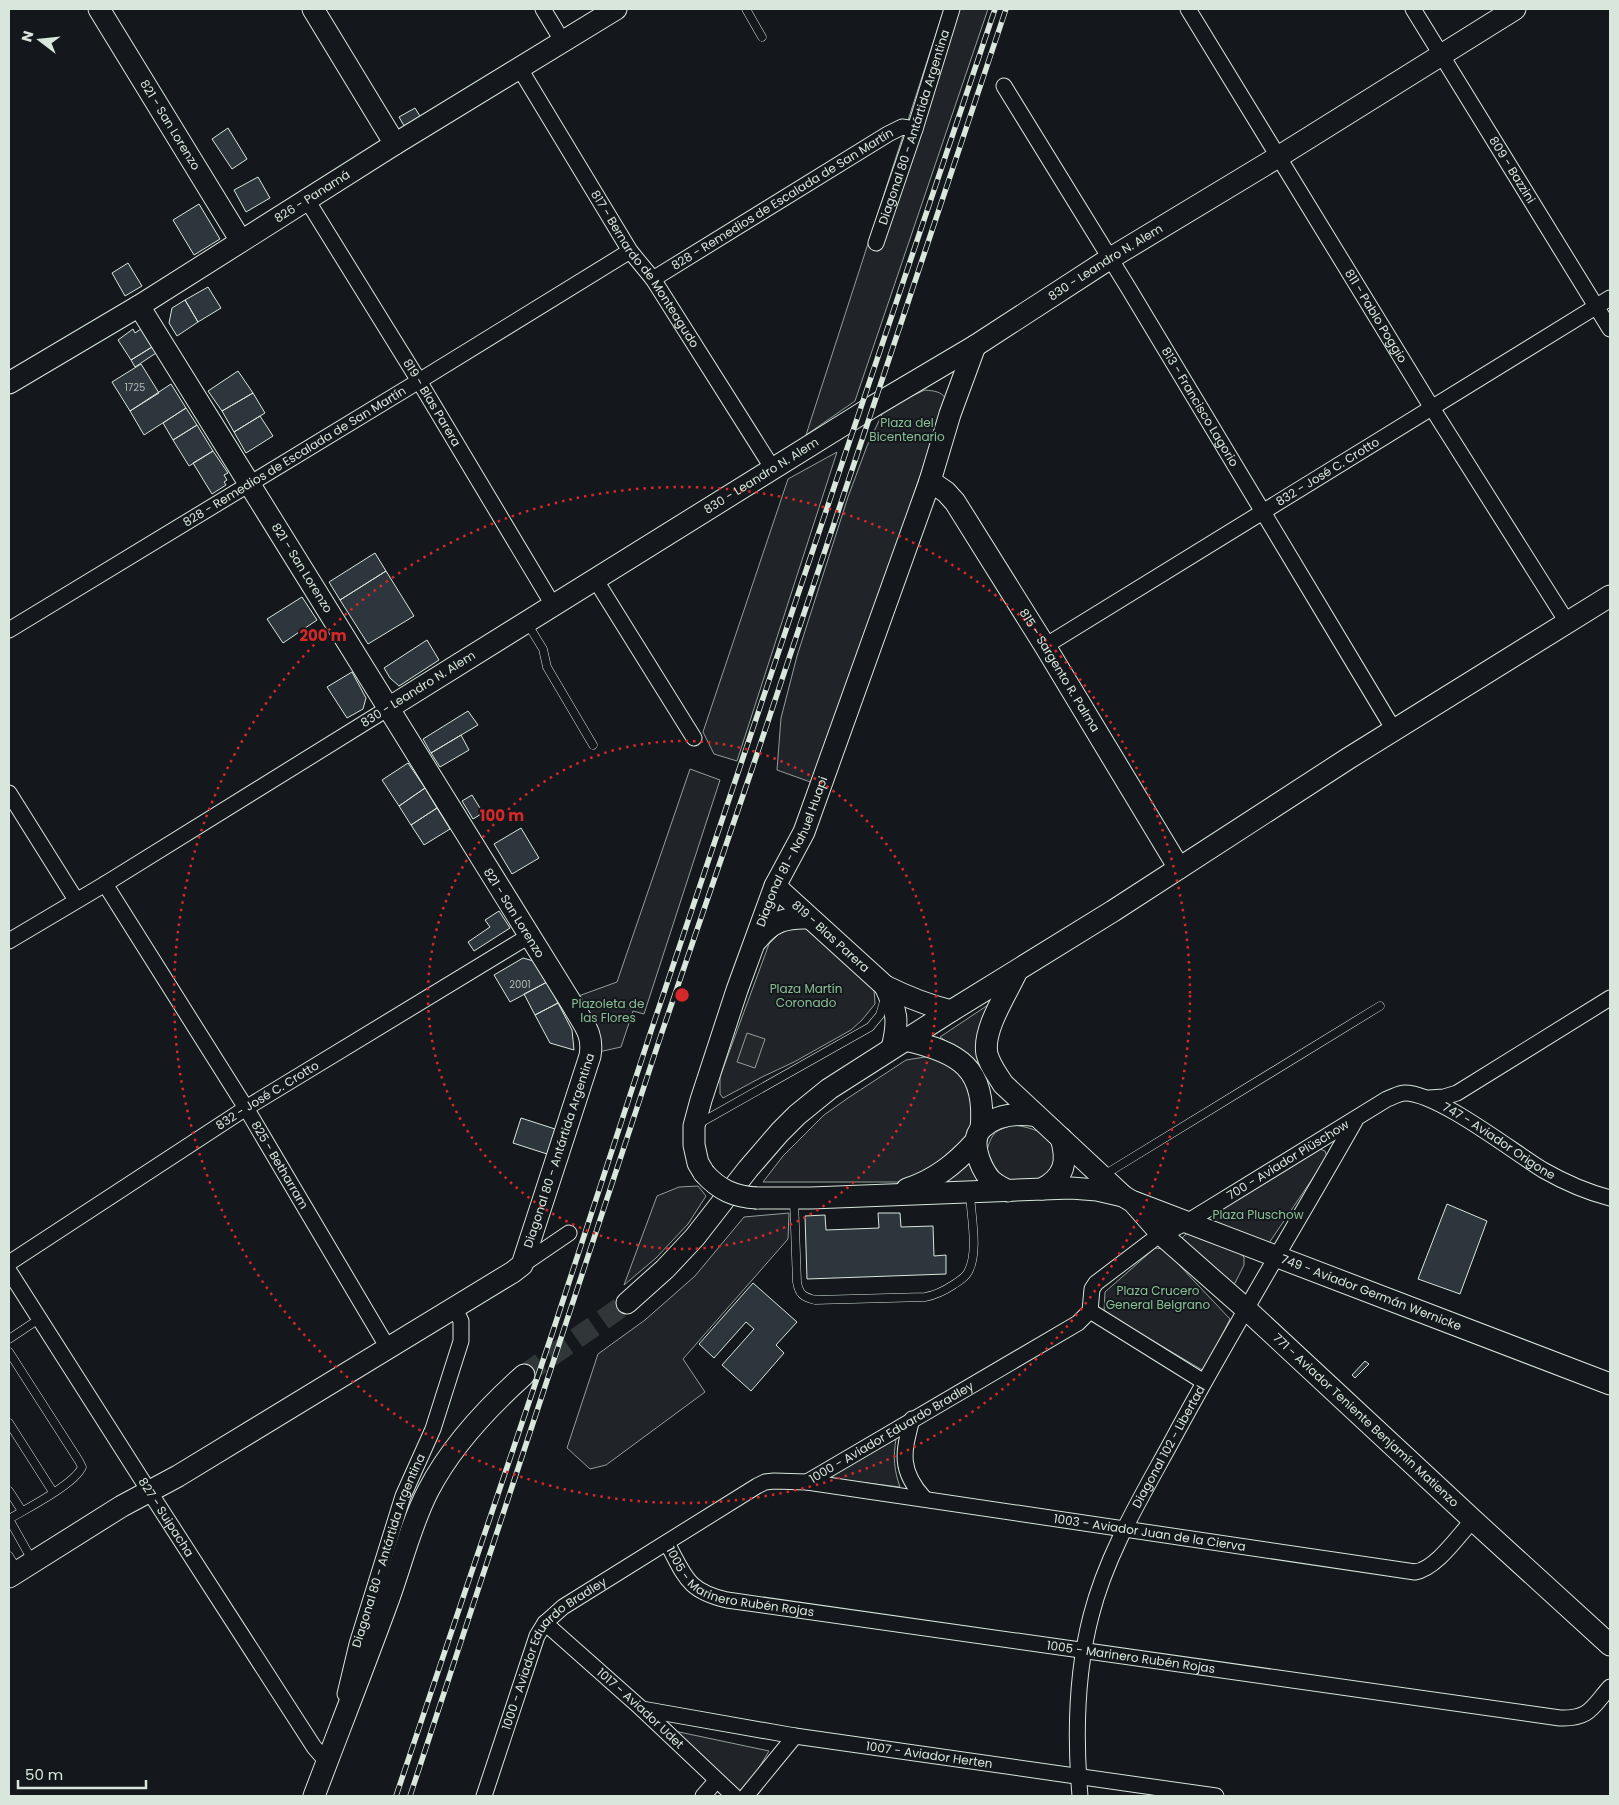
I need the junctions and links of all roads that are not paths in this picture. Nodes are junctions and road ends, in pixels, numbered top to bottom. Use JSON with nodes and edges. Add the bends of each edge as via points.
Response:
{"nodes":[{"id":1,"x":99,"y":9,"type":"edge"},
{"id":2,"x":313,"y":9,"type":"edge"},
{"id":3,"x":543,"y":9,"type":"edge"},
{"id":4,"x":616,"y":9,"type":"edge"},
{"id":5,"x":746,"y":9,"type":"edge"},
{"id":6,"x":952,"y":9,"type":"edge"},
{"id":7,"x":1188,"y":9,"type":"edge"},
{"id":8,"x":1413,"y":9,"type":"edge"},
{"id":9,"x":1515,"y":9,"type":"edge"},
{"id":10,"x":762,"y":37,"type":"dead end"},
{"id":11,"x":563,"y":42,"type":"junction"},
{"id":12,"x":1442,"y":55,"type":"junction"},
{"id":13,"x":520,"y":69,"type":"junction"},
{"id":14,"x":1004,"y":86,"type":"dead end"},
{"id":15,"x":915,"y":129,"type":"junction"},
{"id":16,"x":395,"y":144,"type":"junction"},
{"id":17,"x":1278,"y":156,"type":"junction"},
{"id":18,"x":307,"y":200,"type":"junction"},
{"id":19,"x":241,"y":241,"type":"junction"},
{"id":20,"x":876,"y":243,"type":"dead end"},
{"id":21,"x":630,"y":252,"type":"junction"},
{"id":22,"x":1109,"y":259,"type":"junction"},
{"id":23,"x":653,"y":279,"type":"junction"},
{"id":24,"x":1610,"y":298,"type":"edge"},
{"id":25,"x":139,"y":306,"type":"junction"},
{"id":26,"x":1596,"y":306,"type":"junction"},
{"id":27,"x":1610,"y":329,"type":"edge"},
{"id":28,"x":975,"y":346,"type":"junction"},
{"id":29,"x":419,"y":382,"type":"junction"},
{"id":30,"x":9,"y":384,"type":"edge"},
{"id":31,"x":1432,"y":408,"type":"junction"},
{"id":32,"x":773,"y":469,"type":"junction"},
{"id":33,"x":930,"y":481,"type":"junction"},
{"id":34,"x":250,"y":484,"type":"junction"},
{"id":35,"x":1263,"y":511,"type":"junction"},
{"id":36,"x":595,"y":579,"type":"junction"},
{"id":37,"x":1610,"y":596,"type":"edge"},
{"id":38,"x":553,"y":605,"type":"junction"},
{"id":39,"x":526,"y":622,"type":"junction"},
{"id":40,"x":1567,"y":622,"type":"junction"},
{"id":41,"x":9,"y":630,"type":"edge"},
{"id":42,"x":1045,"y":646,"type":"junction"},
{"id":43,"x":388,"y":709,"type":"junction"},
{"id":44,"x":1394,"y":730,"type":"junction"},
{"id":45,"x":694,"y":738,"type":"dead end"},
{"id":46,"x":593,"y":745,"type":"dead end"},
{"id":47,"x":9,"y":794,"type":"edge"},
{"id":48,"x":1179,"y":868,"type":"junction"},
{"id":49,"x":105,"y":884,"type":"junction"},
{"id":50,"x":775,"y":886,"type":"junction"},
{"id":51,"x":76,"y":900,"type":"junction"},
{"id":52,"x":809,"y":918,"type":"junction"},
{"id":53,"x":529,"y":936,"type":"junction"},
{"id":54,"x":9,"y":942,"type":"edge"},
{"id":55,"x":755,"y":942,"type":"junction"},
{"id":56,"x":1017,"y":971,"type":"junction"},
{"id":57,"x":885,"y":986,"type":"junction"},
{"id":58,"x":1610,"y":998,"type":"edge"},
{"id":59,"x":1380,"y":1006,"type":"dead end"},
{"id":60,"x":951,"y":1011,"type":"junction"},
{"id":61,"x":590,"y":1035,"type":"joint"},
{"id":62,"x":898,"y":1044,"type":"junction"},
{"id":63,"x":1426,"y":1098,"type":"junction"},
{"id":64,"x":1387,"y":1099,"type":"joint"},
{"id":65,"x":246,"y":1108,"type":"junction"},
{"id":66,"x":1037,"y":1116,"type":"junction"},
{"id":67,"x":1355,"y":1119,"type":"junction"},
{"id":68,"x":694,"y":1126,"type":"junction"},
{"id":69,"x":978,"y":1135,"type":"junction"},
{"id":70,"x":1061,"y":1138,"type":"junction"},
{"id":71,"x":1102,"y":1176,"type":"junction"},
{"id":72,"x":1042,"y":1189,"type":"junction"},
{"id":73,"x":1008,"y":1191,"type":"junction"},
{"id":74,"x":970,"y":1192,"type":"junction"},
{"id":75,"x":892,"y":1194,"type":"junction"},
{"id":76,"x":794,"y":1198,"type":"junction"},
{"id":77,"x":1610,"y":1198,"type":"edge"},
{"id":78,"x":1128,"y":1199,"type":"junction"},
{"id":79,"x":1187,"y":1222,"type":"junction"},
{"id":80,"x":569,"y":1233,"type":"dead end"},
{"id":81,"x":1162,"y":1236,"type":"junction"},
{"id":82,"x":1275,"y":1257,"type":"junction"},
{"id":83,"x":9,"y":1263,"type":"edge"},
{"id":84,"x":522,"y":1265,"type":"junction"},
{"id":85,"x":9,"y":1271,"type":"edge"},
{"id":86,"x":627,"y":1303,"type":"tunnel mouth"},
{"id":87,"x":455,"y":1308,"type":"junction"},
{"id":88,"x":1246,"y":1309,"type":"junction"},
{"id":89,"x":1090,"y":1311,"type":"junction"},
{"id":90,"x":39,"y":1319,"type":"junction"},
{"id":91,"x":9,"y":1339,"type":"edge"},
{"id":92,"x":388,"y":1348,"type":"junction"},
{"id":93,"x":9,"y":1352,"type":"edge"},
{"id":94,"x":524,"y":1375,"type":"tunnel mouth"},
{"id":95,"x":1204,"y":1382,"type":"junction"},
{"id":96,"x":1610,"y":1384,"type":"edge"},
{"id":97,"x":912,"y":1419,"type":"junction"},
{"id":98,"x":9,"y":1424,"type":"edge"},
{"id":99,"x":807,"y":1482,"type":"junction"},
{"id":100,"x":9,"y":1491,"type":"edge"},
{"id":101,"x":149,"y":1491,"type":"junction"},
{"id":102,"x":53,"y":1492,"type":"junction"},
{"id":103,"x":924,"y":1498,"type":"junction"},
{"id":104,"x":22,"y":1511,"type":"junction"},
{"id":105,"x":9,"y":1519,"type":"edge"},
{"id":106,"x":1472,"y":1520,"type":"junction"},
{"id":107,"x":1125,"y":1529,"type":"junction"},
{"id":108,"x":667,"y":1543,"type":"junction"},
{"id":109,"x":17,"y":1567,"type":"edge"},
{"id":110,"x":544,"y":1623,"type":"junction"},
{"id":111,"x":1610,"y":1645,"type":"edge"},
{"id":112,"x":1084,"y":1650,"type":"junction"},
{"id":113,"x":1610,"y":1687,"type":"edge"},
{"id":114,"x":642,"y":1710,"type":"junction"},
{"id":115,"x":795,"y":1736,"type":"junction"},
{"id":116,"x":336,"y":1740,"type":"junction"},
{"id":117,"x":327,"y":1762,"type":"junction"},
{"id":118,"x":1078,"y":1776,"type":"junction"},
{"id":119,"x":716,"y":1781,"type":"junction"},
{"id":120,"x":314,"y":1796,"type":"edge"},
{"id":121,"x":484,"y":1796,"type":"edge"},
{"id":122,"x":703,"y":1796,"type":"edge"},
{"id":123,"x":734,"y":1796,"type":"edge"},
{"id":124,"x":746,"y":1796,"type":"edge"},
{"id":125,"x":1080,"y":1796,"type":"edge"},
{"id":126,"x":1216,"y":1796,"type":"edge"}],
"edges":[{"from":1,"to":19,"type":"street","name":"821 - San Lorenzo"},
{"from":2,"to":16,"type":"street"},
{"from":3,"to":11,"type":"street"},
{"from":4,"to":11,"type":"street","name":"826 - Panamá"},
{"from":5,"to":10,"type":"lane"},
{"from":6,"to":15,"type":"street","name":"Diagonal 80 - Antártida Argentina"},
{"from":7,"to":17,"type":"street","name":"811 - Pablo Poggio"},
{"from":8,"to":12,"type":"street","name":"809 - Bazzini"},
{"from":9,"to":12,"type":"street","name":"830 - Leandro N. Alem"},
{"from":11,"to":13,"type":"street","name":"826 - Panamá"},
{"from":12,"to":17,"type":"street","name":"830 - Leandro N. Alem"},
{"from":12,"to":26,"type":"street","name":"809 - Bazzini"},
{"from":13,"to":16,"type":"street","name":"826 - Panamá"},
{"from":13,"to":21,"type":"street","name":"817 - Bernardo de Monteagudo"},
{"from":14,"to":22,"type":"street","name":"813 - Francisco Lagorio"},
{"from":15,"to":20,"type":"street","name":"Diagonal 80 - Antártida Argentina"},
{"from":15,"to":23,"type":"street","name":"828 - Remedios de Escalada de San Martín","via":[[902,127],[888,134]]},
{"from":16,"to":18,"type":"street","name":"826 - Panamá"},
{"from":17,"to":22,"type":"street","name":"830 - Leandro N. Alem"},
{"from":17,"to":31,"type":"street","name":"811 - Pablo Poggio"},
{"from":18,"to":19,"type":"street","name":"826 - Panamá"},
{"from":18,"to":29,"type":"street","name":"819 - Blas Parera"},
{"from":19,"to":25,"type":"street","name":"826 - Panamá"},
{"from":21,"to":23,"type":"street","name":"817 - Bernardo de Monteagudo"},
{"from":21,"to":29,"type":"street","name":"828 - Remedios de Escalada de San Martín"},
{"from":22,"to":28,"type":"street","name":"830 - Leandro N. Alem"},
{"from":22,"to":35,"type":"street","name":"813 - Francisco Lagorio"},
{"from":23,"to":32,"type":"street","name":"817 - Bernardo de Monteagudo"},
{"from":24,"to":26,"type":"street","name":"832 - José C. Crotto"},
{"from":25,"to":30,"type":"street","name":"826 - Panamá"},
{"from":25,"to":34,"type":"street","name":"821 - San Lorenzo"},
{"from":26,"to":27,"type":"street","name":"809 - Bazzini"},
{"from":26,"to":31,"type":"street","name":"832 - José C. Crotto"},
{"from":28,"to":32,"type":"street","name":"830 - Leandro N. Alem"},
{"from":28,"to":33,"type":"street","name":"Diagonal 81 - Nahuel Huapi"},
{"from":29,"to":34,"type":"street","name":"828 - Remedios de Escalada de San Martín"},
{"from":29,"to":38,"type":"street","name":"819 - Blas Parera"},
{"from":31,"to":35,"type":"street","name":"832 - José C. Crotto"},
{"from":31,"to":40,"type":"street","name":"811 - Pablo Poggio"},
{"from":32,"to":36,"type":"street","name":"830 - Leandro N. Alem"},
{"from":33,"to":42,"type":"street","name":"815 - Sargento R. Palma","via":[[955,502]]},
{"from":33,"to":50,"type":"street","name":"Diagonal 81 - Nahuel Huapi","via":[[804,832]]},
{"from":34,"to":41,"type":"street","name":"828 - Remedios de Escalada de San Martín"},
{"from":34,"to":43,"type":"street","name":"821 - San Lorenzo"},
{"from":35,"to":42,"type":"street","name":"832 - José C. Crotto"},
{"from":35,"to":44,"type":"street","name":"813 - Francisco Lagorio"},
{"from":36,"to":38,"type":"street","name":"830 - Leandro N. Alem"},
{"from":36,"to":45,"type":"street"},
{"from":37,"to":40,"type":"street"},
{"from":38,"to":39,"type":"street","name":"830 - Leandro N. Alem"},
{"from":39,"to":43,"type":"street","name":"830 - Leandro N. Alem"},
{"from":39,"to":46,"type":"lane","via":[[543,649],[547,667]]},
{"from":40,"to":44,"type":"street"},
{"from":42,"to":48,"type":"street","name":"815 - Sargento R. Palma"},
{"from":43,"to":49,"type":"street","name":"830 - Leandro N. Alem"},
{"from":43,"to":53,"type":"street","name":"821 - San Lorenzo"},
{"from":44,"to":48,"type":"street"},
{"from":47,"to":51,"type":"street"},
{"from":48,"to":56,"type":"street"},
{"from":49,"to":51,"type":"street","name":"830 - Leandro N. Alem"},
{"from":49,"to":65,"type":"street","name":"825 - Betharram"},
{"from":50,"to":52,"type":"street","name":"819 - Blas Parera"},
{"from":50,"to":55,"type":"street","name":"Diagonal 81 - Nahuel Huapi"},
{"from":51,"to":54,"type":"street","name":"830 - Leandro N. Alem"},
{"from":52,"to":55,"type":"street","via":[[794,917],[779,922],[765,930]]},
{"from":52,"to":57,"type":"street","name":"819 - Blas Parera"},
{"from":53,"to":61,"type":"street","name":"821 - San Lorenzo"},
{"from":53,"to":65,"type":"street","name":"832 - José C. Crotto"},
{"from":55,"to":68,"type":"street","name":"Diagonal 81 - Nahuel Huapi"},
{"from":56,"to":60,"type":"street"},
{"from":56,"to":66,"type":"street","via":[[988,1033],[987,1054],[993,1071]]},
{"from":57,"to":60,"type":"street","name":"819 - Blas Parera","via":[[913,1000]]},
{"from":57,"to":62,"type":"street","name":"819 - Blas Parera","via":[[898,1025]]},
{"from":57,"to":68,"type":"lane","via":[[884,1006],[870,1027]]},
{"from":58,"to":63,"type":"street","via":[[1457,1093]]},
{"from":59,"to":71,"type":"lane"},
{"from":60,"to":62,"type":"street"},
{"from":61,"to":84,"type":"street","name":"Diagonal 80 - Antártida Argentina","via":[[590,1056]]},
{"from":62,"to":69,"type":"street","via":[[930,1046],[947,1052],[967,1068],[982,1100]]},
{"from":62,"to":86,"type":"street","via":[[829,1089],[797,1115],[763,1151],[695,1237]]},
{"from":63,"to":64,"type":"street","name":"747 - Aviador Origone","via":[[1405,1093]]},
{"from":63,"to":77,"type":"street","name":"747 - Aviador Origone","via":[[1452,1111],[1544,1171]]},
{"from":64,"to":67,"type":"street","name":"700 - Aviador Plüschow"},
{"from":65,"to":83,"type":"street","name":"832 - José C. Crotto"},
{"from":65,"to":92,"type":"street","name":"825 - Betharram"},
{"from":66,"to":69,"type":"street","via":[[1022,1114],[1000,1118]]},
{"from":66,"to":70,"type":"street"},
{"from":67,"to":79,"type":"street","name":"700 - Aviador Plüschow"},
{"from":67,"to":82,"type":"street","name":"Diagonal 102 - Libertad"},
{"from":68,"to":76,"type":"street","name":"Diagonal 81 - Nahuel Huapi","bridge":true,"via":[[698,1163],[712,1182],[733,1195],[745,1198]]},
{"from":69,"to":73,"type":"street","via":[[980,1162],[984,1170],[990,1179]]},
{"from":69,"to":75,"type":"street","name":"Diagonal 81 - Nahuel Huapi","via":[[959,1160],[931,1180]]},
{"from":70,"to":71,"type":"street","name":"771 - Aviador Teniente Benjamín Matienzo"},
{"from":70,"to":72,"type":"street","via":[[1065,1153],[1063,1166],[1058,1178]]},
{"from":71,"to":78,"type":"street","name":"771 - Aviador Teniente Benjamín Matienzo"},
{"from":72,"to":73,"type":"street"},
{"from":72,"to":78,"type":"street","via":[[1083,1188]]},
{"from":73,"to":74,"type":"street","name":"Diagonal 81 - Nahuel Huapi"},
{"from":74,"to":75,"type":"street","name":"Diagonal 81 - Nahuel Huapi"},
{"from":74,"to":76,"type":"lane","via":[[974,1243],[969,1271],[942,1292],[925,1297],[805,1298],[799,1292],[797,1282]]},
{"from":75,"to":76,"type":"street","name":"Diagonal 81 - Nahuel Huapi"},
{"from":78,"to":79,"type":"street","name":"749 - Aviador Germán Wernicke"},
{"from":78,"to":81,"type":"street","name":"771 - Aviador Teniente Benjamín Matienzo"},
{"from":79,"to":81,"type":"street","name":"700 - Aviador Plüschow"},
{"from":79,"to":82,"type":"street","name":"749 - Aviador Germán Wernicke"},
{"from":80,"to":84,"type":"street"},
{"from":81,"to":88,"type":"street","name":"771 - Aviador Teniente Benjamín Matienzo"},
{"from":81,"to":89,"type":"street","via":[[1096,1283],[1092,1289]]},
{"from":82,"to":88,"type":"street","name":"Diagonal 102 - Libertad"},
{"from":82,"to":96,"type":"street","name":"749 - Aviador Germán Wernicke"},
{"from":84,"to":87,"type":"street"},
{"from":85,"to":90,"type":"street","name":"827 - Suipacha"},
{"from":87,"to":92,"type":"street"},
{"from":87,"to":116,"type":"street","name":"Diagonal 80 - Antártida Argentina","via":[[461,1321],[461,1341],[436,1421],[398,1510],[346,1684]]},
{"from":88,"to":95,"type":"street","name":"Diagonal 102 - Libertad"},
{"from":88,"to":106,"type":"street","name":"771 - Aviador Teniente Benjamín Matienzo"},
{"from":89,"to":95,"type":"street"},
{"from":89,"to":97,"type":"street","name":"1000 - Aviador Eduardo Bradley","via":[[1078,1323]]},
{"from":90,"to":91,"type":"lane"},
{"from":90,"to":101,"type":"street","name":"827 - Suipacha"},
{"from":92,"to":101,"type":"street"},
{"from":93,"to":102,"type":"lane","via":[[82,1467],[79,1474]]},
{"from":94,"to":116,"type":"street","via":[[480,1418],[449,1457],[428,1491]]},
{"from":95,"to":107,"type":"street","name":"Diagonal 102 - Libertad"},
{"from":97,"to":99,"type":"street","name":"1000 - Aviador Eduardo Bradley"},
{"from":97,"to":103,"type":"street","via":[[906,1445],[906,1466],[913,1486]]},
{"from":98,"to":102,"type":"lane"},
{"from":99,"to":103,"type":"street","name":"1003 - Aviador Juan de la Cierva"},
{"from":99,"to":108,"type":"street","name":"1000 - Aviador Eduardo Bradley","via":[[765,1482]]},
{"from":100,"to":104,"type":"lane"},
{"from":101,"to":109,"type":"street"},
{"from":101,"to":117,"type":"street","name":"827 - Suipacha"},
{"from":102,"to":104,"type":"lane"},
{"from":103,"to":107,"type":"street","name":"1003 - Aviador Juan de la Cierva"},
{"from":104,"to":105,"type":"lane"},
{"from":105,"to":109,"type":"lane"},
{"from":106,"to":107,"type":"street","name":"1003 - Aviador Juan de la Cierva","via":[[1433,1563],[1415,1572]]},
{"from":106,"to":111,"type":"street","name":"771 - Aviador Teniente Benjamín Matienzo"},
{"from":107,"to":112,"type":"street","name":"Diagonal 102 - Libertad","via":[[1099,1588]]},
{"from":108,"to":110,"type":"street","name":"1000 - Aviador Eduardo Bradley","via":[[563,1607]]},
{"from":108,"to":112,"type":"street","name":"1005 - Marinero Rubén Rojas","via":[[687,1580],[714,1597]]},
{"from":110,"to":114,"type":"street","name":"1017 - Aviador Udet"},
{"from":110,"to":121,"type":"street","name":"1000 - Aviador Eduardo Bradley"},
{"from":112,"to":113,"type":"street","name":"1005 - Marinero Rubén Rojas","via":[[1560,1718],[1580,1717],[1587,1713]]},
{"from":112,"to":118,"type":"street","name":"Diagonal 102 - Libertad","via":[[1078,1716]]},
{"from":114,"to":115,"type":"street","name":"1007 - Aviador Herten"},
{"from":114,"to":119,"type":"street","name":"1017 - Aviador Udet"},
{"from":115,"to":118,"type":"street","name":"1007 - Aviador Herten"},
{"from":115,"to":124,"type":"street"},
{"from":116,"to":117,"type":"street","name":"Diagonal 80 - Antártida Argentina"},
{"from":117,"to":120,"type":"street","name":"Diagonal 80 - Antártida Argentina"},
{"from":118,"to":125,"type":"street","name":"Diagonal 102 - Libertad"},
{"from":118,"to":126,"type":"street","name":"1007 - Aviador Herten"},
{"from":119,"to":122,"type":"street"},
{"from":119,"to":123,"type":"street","name":"1017 - Aviador Udet"}]}
